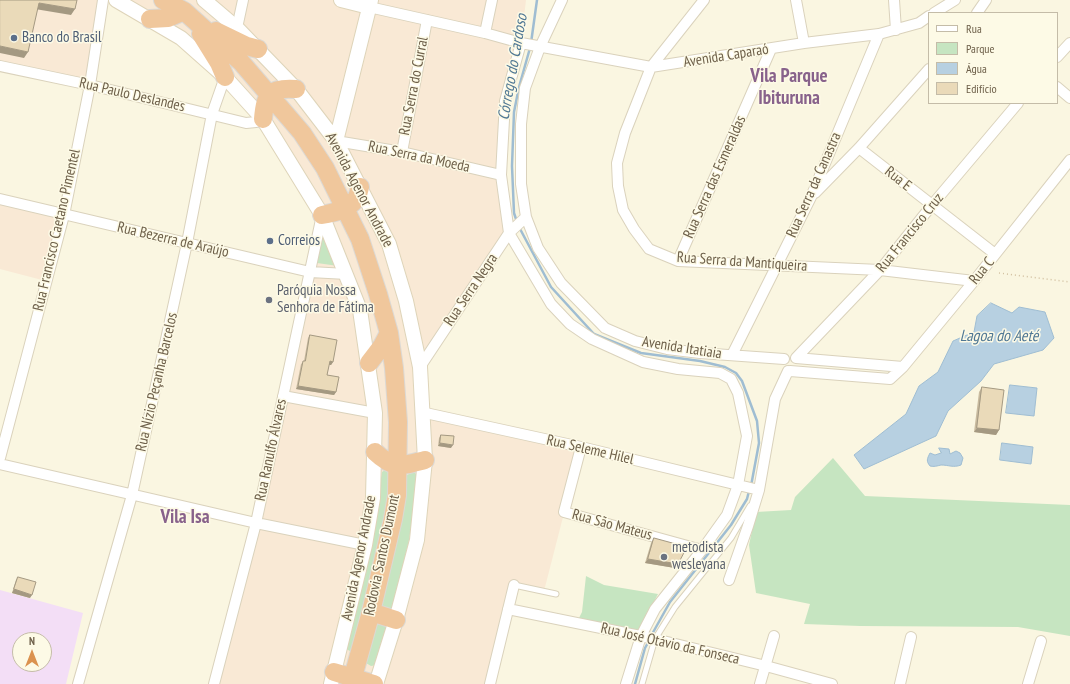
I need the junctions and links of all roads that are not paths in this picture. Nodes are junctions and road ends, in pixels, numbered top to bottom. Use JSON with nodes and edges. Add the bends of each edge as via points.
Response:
{"nodes":[{"id":1,"x":103,"y":0,"type":"edge"},
{"id":2,"x":116,"y":0,"type":"edge"},
{"id":3,"x":163,"y":0,"type":"edge"},
{"id":4,"x":204,"y":0,"type":"edge"},
{"id":5,"x":243,"y":0,"type":"edge"},
{"id":6,"x":341,"y":0,"type":"edge"},
{"id":7,"x":492,"y":0,"type":"edge"},
{"id":8,"x":562,"y":0,"type":"edge"},
{"id":9,"x":704,"y":0,"type":"edge"},
{"id":10,"x":796,"y":0,"type":"edge"},
{"id":11,"x":894,"y":0,"type":"edge"},
{"id":12,"x":955,"y":0,"type":"edge"},
{"id":13,"x":986,"y":0,"type":"edge"},
{"id":14,"x":370,"y":4,"type":"edge"},
{"id":15,"x":184,"y":6,"type":"edge"},
{"id":16,"x":936,"y":12,"type":"edge"},
{"id":17,"x":978,"y":12,"type":"edge"},
{"id":18,"x":928,"y":17,"type":"edge"},
{"id":19,"x":150,"y":19,"type":"junction"},
{"id":20,"x":428,"y":20,"type":"junction"},
{"id":21,"x":199,"y":25,"type":"junction"},
{"id":22,"x":237,"y":28,"type":"junction"},
{"id":23,"x":896,"y":30,"type":"junction"},
{"id":24,"x":485,"y":33,"type":"junction"},
{"id":25,"x":879,"y":34,"type":"junction"},
{"id":26,"x":521,"y":43,"type":"junction"},
{"id":27,"x":804,"y":43,"type":"junction"},
{"id":28,"x":1070,"y":43,"type":"edge"},
{"id":29,"x":540,"y":47,"type":"junction"},
{"id":30,"x":771,"y":49,"type":"junction"},
{"id":31,"x":258,"y":50,"type":"junction"},
{"id":32,"x":1058,"y":57,"type":"edge"},
{"id":33,"x":0,"y":66,"type":"edge"},
{"id":34,"x":651,"y":67,"type":"junction"},
{"id":35,"x":928,"y":70,"type":"edge"},
{"id":36,"x":225,"y":77,"type":"junction"},
{"id":37,"x":90,"y":85,"type":"junction"},
{"id":38,"x":1058,"y":88,"type":"edge"},
{"id":39,"x":296,"y":89,"type":"junction"},
{"id":40,"x":269,"y":94,"type":"junction"},
{"id":41,"x":1070,"y":98,"type":"edge"},
{"id":42,"x":1017,"y":104,"type":"edge"},
{"id":43,"x":212,"y":114,"type":"junction"},
{"id":44,"x":263,"y":119,"type":"junction"},
{"id":45,"x":336,"y":141,"type":"junction"},
{"id":46,"x":859,"y":148,"type":"junction"},
{"id":47,"x":402,"y":152,"type":"junction"},
{"id":48,"x":1070,"y":160,"type":"edge"},
{"id":49,"x":502,"y":174,"type":"junction"},
{"id":50,"x":360,"y":188,"type":"junction"},
{"id":51,"x":811,"y":197,"type":"junction"},
{"id":52,"x":0,"y":199,"type":"edge"},
{"id":53,"x":932,"y":205,"type":"junction"},
{"id":54,"x":346,"y":208,"type":"junction"},
{"id":55,"x":64,"y":215,"type":"junction"},
{"id":56,"x":322,"y":215,"type":"junction"},
{"id":57,"x":526,"y":217,"type":"junction"},
{"id":58,"x":509,"y":233,"type":"junction"},
{"id":59,"x":187,"y":243,"type":"junction"},
{"id":60,"x":995,"y":254,"type":"junction"},
{"id":61,"x":678,"y":261,"type":"junction"},
{"id":62,"x":778,"y":265,"type":"junction"},
{"id":63,"x":880,"y":270,"type":"junction"},
{"id":64,"x":310,"y":272,"type":"junction"},
{"id":65,"x":347,"y":274,"type":"junction"},
{"id":66,"x":974,"y":281,"type":"junction"},
{"id":67,"x":388,"y":333,"type":"junction"},
{"id":68,"x":732,"y":355,"type":"junction"},
{"id":69,"x":796,"y":358,"type":"junction"},
{"id":70,"x":784,"y":359,"type":"junction"},
{"id":71,"x":369,"y":363,"type":"junction"},
{"id":72,"x":420,"y":367,"type":"junction"},
{"id":73,"x":903,"y":367,"type":"junction"},
{"id":74,"x":789,"y":371,"type":"junction"},
{"id":75,"x":283,"y":396,"type":"junction"},
{"id":76,"x":375,"y":412,"type":"junction"},
{"id":77,"x":421,"y":412,"type":"junction"},
{"id":78,"x":581,"y":447,"type":"junction"},
{"id":79,"x":375,"y":452,"type":"junction"},
{"id":80,"x":0,"y":458,"type":"edge"},
{"id":81,"x":425,"y":460,"type":"junction"},
{"id":82,"x":0,"y":464,"type":"edge"},
{"id":83,"x":398,"y":466,"type":"junction"},
{"id":84,"x":738,"y":485,"type":"junction"},
{"id":85,"x":759,"y":490,"type":"junction"},
{"id":86,"x":132,"y":495,"type":"junction"},
{"id":87,"x":256,"y":523,"type":"junction"},
{"id":88,"x":365,"y":545,"type":"junction"},
{"id":89,"x":702,"y":550,"type":"junction"},
{"id":90,"x":730,"y":580,"type":"dead end"},
{"id":91,"x":514,"y":585,"type":"joint"},
{"id":92,"x":556,"y":594,"type":"dead end"},
{"id":93,"x":508,"y":609,"type":"junction"},
{"id":94,"x":371,"y":612,"type":"junction"},
{"id":95,"x":396,"y":620,"type":"junction"},
{"id":96,"x":641,"y":636,"type":"junction"},
{"id":97,"x":774,"y":636,"type":"dead end"},
{"id":98,"x":911,"y":637,"type":"dead end"},
{"id":99,"x":655,"y":639,"type":"junction"},
{"id":100,"x":1041,"y":641,"type":"dead end"},
{"id":101,"x":766,"y":666,"type":"junction"},
{"id":102,"x":332,"y":678,"type":"edge"},
{"id":103,"x":352,"y":681,"type":"edge"},
{"id":104,"x":78,"y":684,"type":"edge"},
{"id":105,"x":214,"y":684,"type":"edge"},
{"id":106,"x":375,"y":684,"type":"edge"},
{"id":107,"x":490,"y":684,"type":"edge"},
{"id":108,"x":626,"y":684,"type":"edge"},
{"id":109,"x":642,"y":684,"type":"edge"},
{"id":110,"x":760,"y":684,"type":"edge"},
{"id":111,"x":832,"y":684,"type":"edge"},
{"id":112,"x":900,"y":684,"type":"edge"},
{"id":113,"x":1028,"y":684,"type":"edge"}],
"edges":[{"from":1,"to":37,"type":"street","name":"Rua Francisco Caetano Pimentel"},
{"from":2,"to":19,"type":"main road","name":"Avenida Agenor Andrade"},
{"from":3,"to":15,"type":"highway","name":"Rodovia Santos Dumont"},
{"from":4,"to":22,"type":"main road","name":"Avenida Agenor Andrade"},
{"from":5,"to":22,"type":"street"},
{"from":6,"to":14,"type":"main road"},
{"from":7,"to":24,"type":"street"},
{"from":8,"to":29,"type":"street","name":"Avenida Itatiaia"},
{"from":9,"to":34,"type":"street","name":"Rua Serra da Mantiqueira"},
{"from":10,"to":27,"type":"street"},
{"from":11,"to":23,"type":"street"},
{"from":12,"to":16,"type":"street"},
{"from":13,"to":17,"type":"street"},
{"from":14,"to":20,"type":"street","name":"Avenida Caparaó"},
{"from":14,"to":45,"type":"main road"},
{"from":15,"to":19,"type":"highway","via":[[168,18]]},
{"from":15,"to":21,"type":"highway","name":"Rodovia Santos Dumont"},
{"from":18,"to":23,"type":"street","name":"Avenida Caparaó","via":[[919,23]]},
{"from":19,"to":36,"type":"main road","name":"Avenida Agenor Andrade","via":[[181,38]]},
{"from":20,"to":24,"type":"street","name":"Avenida Caparaó"},
{"from":20,"to":47,"type":"street","name":"Rua Serra do Curral"},
{"from":21,"to":31,"type":"highway"},
{"from":21,"to":36,"type":"highway","via":[[201,36]]},
{"from":21,"to":40,"type":"highway","name":"Rodovia Santos Dumont","via":[[241,62]]},
{"from":22,"to":31,"type":"main road","name":"Avenida Agenor Andrade"},
{"from":23,"to":25,"type":"street","name":"Avenida Caparaó"},
{"from":24,"to":26,"type":"street","name":"Avenida Caparaó"},
{"from":25,"to":27,"type":"street","name":"Avenida Caparaó"},
{"from":25,"to":51,"type":"street","name":"Rua Serra da Canastra"},
{"from":26,"to":29,"type":"street","name":"Avenida Caparaó"},
{"from":26,"to":49,"type":"street","name":"Avenida Itatiaia","via":[[505,100]]},
{"from":27,"to":30,"type":"street","name":"Avenida Caparaó"},
{"from":28,"to":32,"type":"street"},
{"from":29,"to":34,"type":"street","name":"Avenida Caparaó"},
{"from":29,"to":57,"type":"street","name":"Avenida Itatiaia","via":[[526,88],[521,124],[521,184]]},
{"from":30,"to":34,"type":"street","name":"Avenida Caparaó"},
{"from":30,"to":61,"type":"street","name":"Rua Serra das Esmeraldas"},
{"from":31,"to":39,"type":"main road","name":"Avenida Agenor Andrade"},
{"from":33,"to":37,"type":"street","name":"Rua Paulo Deslandes"},
{"from":34,"to":61,"type":"street","name":"Rua Serra da Mantiqueira","via":[[625,132],[617,163],[618,186],[623,210],[649,249]]},
{"from":35,"to":46,"type":"street"},
{"from":36,"to":43,"type":"street","name":"Rua Nízio Peçanha Barcelos"},
{"from":36,"to":44,"type":"main road","name":"Avenida Agenor Andrade"},
{"from":37,"to":43,"type":"street","name":"Rua Paulo Deslandes"},
{"from":37,"to":55,"type":"street","name":"Rua Francisco Caetano Pimentel"},
{"from":38,"to":41,"type":"street"},
{"from":39,"to":40,"type":"highway","via":[[282,88]]},
{"from":39,"to":45,"type":"main road","name":"Avenida Agenor Andrade"},
{"from":40,"to":44,"type":"highway","via":[[264,105]]},
{"from":40,"to":54,"type":"highway","name":"Rodovia Santos Dumont","via":[[302,133],[325,168]]},
{"from":42,"to":53,"type":"street","name":"Rua Francisco Cruz"},
{"from":43,"to":44,"type":"street","name":"Rua Paulo Deslandes","via":[[246,123]]},
{"from":43,"to":59,"type":"street","name":"Rua Nízio Peçanha Barcelos"},
{"from":44,"to":56,"type":"main road","name":"Avenida Agenor Andrade"},
{"from":45,"to":47,"type":"street","name":"Rua Serra da Moeda"},
{"from":45,"to":50,"type":"main road","name":"Avenida Agenor Andrade"},
{"from":46,"to":51,"type":"street"},
{"from":46,"to":53,"type":"street","name":"Rua E"},
{"from":47,"to":49,"type":"street","name":"Rua Serra da Moeda"},
{"from":48,"to":60,"type":"street","name":"Rua C"},
{"from":49,"to":58,"type":"street","name":"Avenida Itatiaia"},
{"from":50,"to":54,"type":"highway","via":[[355,200]]},
{"from":50,"to":72,"type":"main road","name":"Avenida Agenor Andrade","via":[[389,244],[406,301]]},
{"from":51,"to":62,"type":"street","name":"Rua Serra da Canastra"},
{"from":52,"to":55,"type":"street","name":"Rua Bezerra de Araújo"},
{"from":53,"to":60,"type":"street","name":"Rua E"},
{"from":53,"to":63,"type":"street","name":"Rua Francisco Cruz"},
{"from":54,"to":56,"type":"highway"},
{"from":54,"to":67,"type":"highway","name":"Rodovia Santos Dumont","via":[[360,238]]},
{"from":55,"to":59,"type":"street","name":"Rua Bezerra de Araújo"},
{"from":55,"to":80,"type":"street","name":"Rua Francisco Caetano Pimentel"},
{"from":56,"to":64,"type":"street","name":"Rua Ranulfo Álvares"},
{"from":56,"to":65,"type":"main road","name":"Avenida Agenor Andrade"},
{"from":57,"to":58,"type":"street","name":"Rua Serra Negra"},
{"from":57,"to":68,"type":"street","name":"Avenida Itatiaia","via":[[538,248],[561,283],[604,328],[667,349]]},
{"from":58,"to":72,"type":"street","name":"Rua Serra Negra"},
{"from":58,"to":84,"type":"street","name":"Avenida Itatiaia","via":[[551,304],[570,324],[592,340],[643,362],[720,373],[731,379],[738,393],[747,436]]},
{"from":59,"to":64,"type":"street","name":"Rua Bezerra de Araújo"},
{"from":59,"to":86,"type":"street","name":"Rua Nízio Peçanha Barcelos"},
{"from":60,"to":66,"type":"street","name":"Rua C"},
{"from":61,"to":62,"type":"street","name":"Rua Serra da Mantiqueira"},
{"from":62,"to":63,"type":"street","name":"Rua Serra da Mantiqueira"},
{"from":62,"to":68,"type":"street","name":"Rua Serra da Canastra"},
{"from":63,"to":66,"type":"street","name":"Rua Serra da Mantiqueira"},
{"from":63,"to":69,"type":"street","name":"Rua Francisco Cruz"},
{"from":64,"to":65,"type":"street","name":"Rua Bezerra de Araújo"},
{"from":64,"to":75,"type":"street","name":"Rua Ranulfo Álvares"},
{"from":65,"to":71,"type":"main road","name":"Avenida Agenor Andrade","via":[[360,310]]},
{"from":66,"to":73,"type":"street","name":"Rua C"},
{"from":67,"to":71,"type":"highway"},
{"from":67,"to":83,"type":"highway","name":"Rodovia Santos Dumont","via":[[394,368]]},
{"from":68,"to":70,"type":"street","name":"Avenida Itatiaia"},
{"from":69,"to":70,"type":"street","name":"Avenida Itatiaia","via":[[791,356]]},
{"from":69,"to":73,"type":"street","name":"Avenida Itatiaia"},
{"from":69,"to":74,"type":"street","via":[[798,365],[795,370]]},
{"from":70,"to":74,"type":"street","via":[[783,366]]},
{"from":71,"to":76,"type":"main road","name":"Avenida Agenor Andrade"},
{"from":72,"to":77,"type":"main road","name":"Avenida Agenor Andrade"},
{"from":73,"to":74,"type":"street","name":"Rua C","via":[[890,379]]},
{"from":74,"to":85,"type":"street","via":[[775,399]]},
{"from":75,"to":76,"type":"street"},
{"from":75,"to":87,"type":"street","name":"Rua Ranulfo Álvares"},
{"from":76,"to":79,"type":"main road","name":"Avenida Agenor Andrade"},
{"from":77,"to":78,"type":"street","name":"Rua Seleme Hilel"},
{"from":77,"to":81,"type":"main road","name":"Avenida Agenor Andrade"},
{"from":78,"to":84,"type":"street","name":"Rua Seleme Hilel"},
{"from":78,"to":89,"type":"street","name":"Rua São Mateus","via":[[564,512]]},
{"from":79,"to":83,"type":"highway","via":[[384,460]]},
{"from":79,"to":88,"type":"main road","name":"Avenida Agenor Andrade","via":[[373,498]]},
{"from":81,"to":83,"type":"highway"},
{"from":81,"to":95,"type":"main road","name":"Avenida Agenor Andrade","via":[[417,540]]},
{"from":82,"to":86,"type":"street"},
{"from":83,"to":94,"type":"highway","name":"Rodovia Santos Dumont","via":[[397,495]]},
{"from":84,"to":85,"type":"street","name":"Rua Seleme Hilel"},
{"from":84,"to":89,"type":"street","via":[[727,515]]},
{"from":85,"to":90,"type":"street"},
{"from":85,"to":99,"type":"lane","via":[[731,538],[675,607]]},
{"from":86,"to":87,"type":"street"},
{"from":86,"to":104,"type":"street","name":"Rua Nízio Peçanha Barcelos"},
{"from":87,"to":88,"type":"street"},
{"from":87,"to":105,"type":"street","name":"Rua Ranulfo Álvares"},
{"from":88,"to":102,"type":"main road","name":"Avenida Agenor Andrade"},
{"from":89,"to":96,"type":"street","via":[[656,609]]},
{"from":91,"to":92,"type":"lane"},
{"from":91,"to":93,"type":"street"},
{"from":93,"to":96,"type":"street","name":"Rua José Otávio da Fonseca"},
{"from":93,"to":107,"type":"street"},
{"from":94,"to":95,"type":"highway"},
{"from":94,"to":103,"type":"highway","name":"Rodovia Santos Dumont"},
{"from":95,"to":106,"type":"main road","name":"Avenida Agenor Andrade"},
{"from":96,"to":99,"type":"street","name":"Rua José Otávio da Fonseca"},
{"from":96,"to":108,"type":"street"},
{"from":97,"to":101,"type":"street"},
{"from":98,"to":112,"type":"street"},
{"from":99,"to":101,"type":"street","name":"Rua José Otávio da Fonseca"},
{"from":99,"to":109,"type":"lane"},
{"from":100,"to":113,"type":"street"},
{"from":101,"to":110,"type":"street"},
{"from":101,"to":111,"type":"street","name":"Rua José Otávio da Fonseca"},
{"from":102,"to":103,"type":"highway"},
{"from":103,"to":106,"type":"highway"}]}
